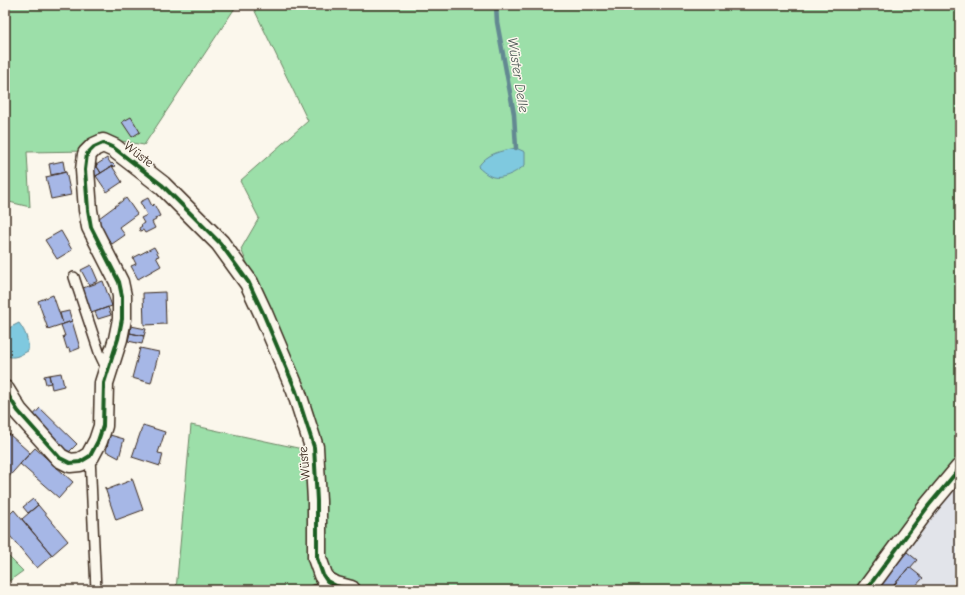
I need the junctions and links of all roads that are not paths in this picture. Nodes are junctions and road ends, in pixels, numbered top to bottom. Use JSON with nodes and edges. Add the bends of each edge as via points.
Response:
{"nodes":[{"id":1,"x":74,"y":277,"type":"dead end"},
{"id":2,"x":108,"y":371,"type":"junction"},
{"id":3,"x":5,"y":390,"type":"edge"},
{"id":4,"x":90,"y":456,"type":"junction"},
{"id":5,"x":960,"y":468,"type":"edge"},
{"id":6,"x":344,"y":588,"type":"edge"},
{"id":7,"x":96,"y":590,"type":"edge"},
{"id":8,"x":315,"y":590,"type":"edge"},
{"id":9,"x":866,"y":590,"type":"edge"}],
"edges":[{"from":1,"to":2,"type":"lane","via":[[100,355]]},
{"from":2,"to":4,"type":"street","name":"Wüste","via":[[104,383],[103,426]]},
{"from":2,"to":6,"type":"street","name":"Wüste","via":[[122,319],[122,296],[119,282],[91,227],[85,170],[87,154],[103,143],[114,148],[162,185],[220,243],[248,283],[296,391],[314,447],[317,558],[327,581]]},
{"from":3,"to":4,"type":"street","via":[[18,412],[60,458],[70,463],[80,462]]},
{"from":4,"to":7,"type":"lane"},
{"from":5,"to":9,"type":"street"},
{"from":6,"to":8,"type":"lane"}]}
